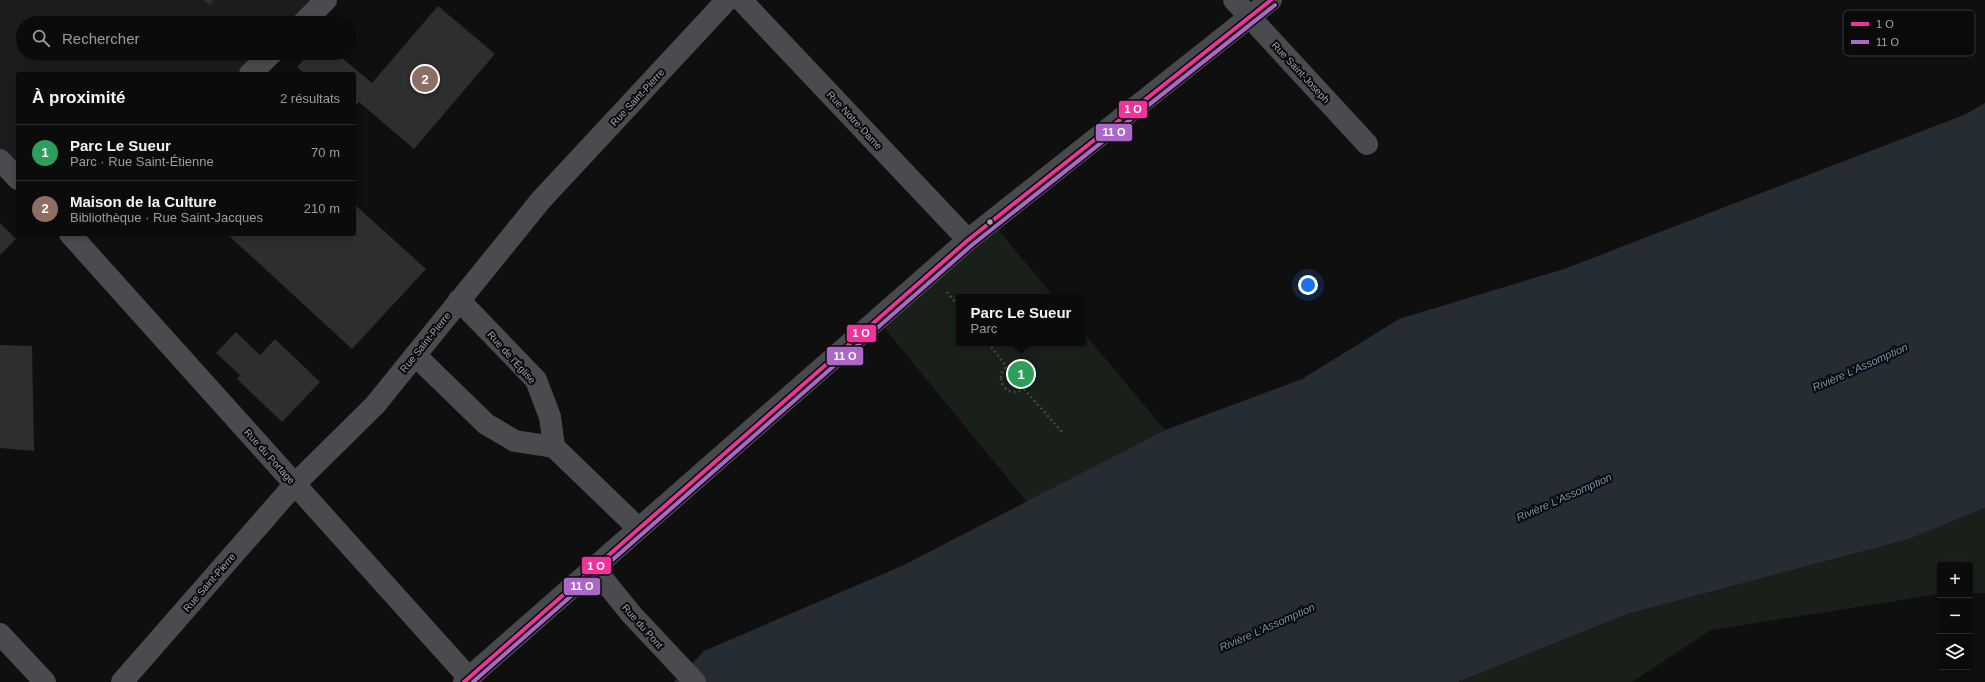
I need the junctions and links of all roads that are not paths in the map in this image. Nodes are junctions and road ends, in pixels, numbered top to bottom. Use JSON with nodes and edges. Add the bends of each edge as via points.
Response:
{"nodes":[{"id":1,"x":326,"y":0,"type":"edge"},
{"id":2,"x":727,"y":0,"type":"edge"},
{"id":3,"x":741,"y":0,"type":"edge"},
{"id":4,"x":1234,"y":0,"type":"edge"},
{"id":5,"x":1271,"y":0,"type":"edge"},
{"id":6,"x":310,"y":16,"type":"edge"},
{"id":7,"x":1250,"y":17,"type":"junction"},
{"id":8,"x":265,"y":60,"type":"edge"},
{"id":9,"x":252,"y":72,"type":"edge"},
{"id":10,"x":1367,"y":144,"type":"dead end"},
{"id":11,"x":0,"y":160,"type":"edge"},
{"id":12,"x":16,"y":177,"type":"edge"},
{"id":13,"x":77,"y":236,"type":"edge"},
{"id":14,"x":968,"y":240,"type":"junction"},
{"id":15,"x":459,"y":300,"type":"junction"},
{"id":16,"x":415,"y":355,"type":"junction"},
{"id":17,"x":554,"y":447,"type":"junction"},
{"id":18,"x":295,"y":484,"type":"junction"},
{"id":19,"x":638,"y":528,"type":"junction"},
{"id":20,"x":594,"y":568,"type":"junction"},
{"id":21,"x":0,"y":634,"type":"edge"},
{"id":22,"x":466,"y":680,"type":"edge"},
{"id":23,"x":45,"y":682,"type":"edge"},
{"id":24,"x":122,"y":682,"type":"edge"},
{"id":25,"x":695,"y":682,"type":"edge"}],
"edges":[{"from":1,"to":6,"type":"street"},
{"from":2,"to":15,"type":"street","name":"Rue Saint-Pierre","via":[[541,200]]},
{"from":3,"to":14,"type":"street","name":"Rue Notre-Dame"},
{"from":4,"to":7,"type":"street","name":"Rue Saint-Joseph"},
{"from":5,"to":7,"type":"street"},
{"from":7,"to":10,"type":"street","name":"Rue Saint-Joseph"},
{"from":7,"to":14,"type":"street"},
{"from":8,"to":9,"type":"street"},
{"from":11,"to":12,"type":"street"},
{"from":13,"to":18,"type":"street","name":"Rue du Portage"},
{"from":14,"to":19,"type":"street"},
{"from":15,"to":16,"type":"street","name":"Rue Saint-Pierre"},
{"from":15,"to":17,"type":"street","name":"Rue de l'Église","via":[[536,380],[550,417]]},
{"from":16,"to":17,"type":"street","via":[[486,424],[515,441]]},
{"from":16,"to":18,"type":"street","name":"Rue Saint-Pierre","via":[[375,405]]},
{"from":17,"to":19,"type":"street"},
{"from":18,"to":22,"type":"street","name":"Rue du Portage"},
{"from":18,"to":24,"type":"street","name":"Rue Saint-Pierre"},
{"from":19,"to":20,"type":"street"},
{"from":20,"to":22,"type":"street"},
{"from":20,"to":25,"type":"street","name":"Rue du Pont","via":[[632,615]]},
{"from":21,"to":23,"type":"street"}]}
